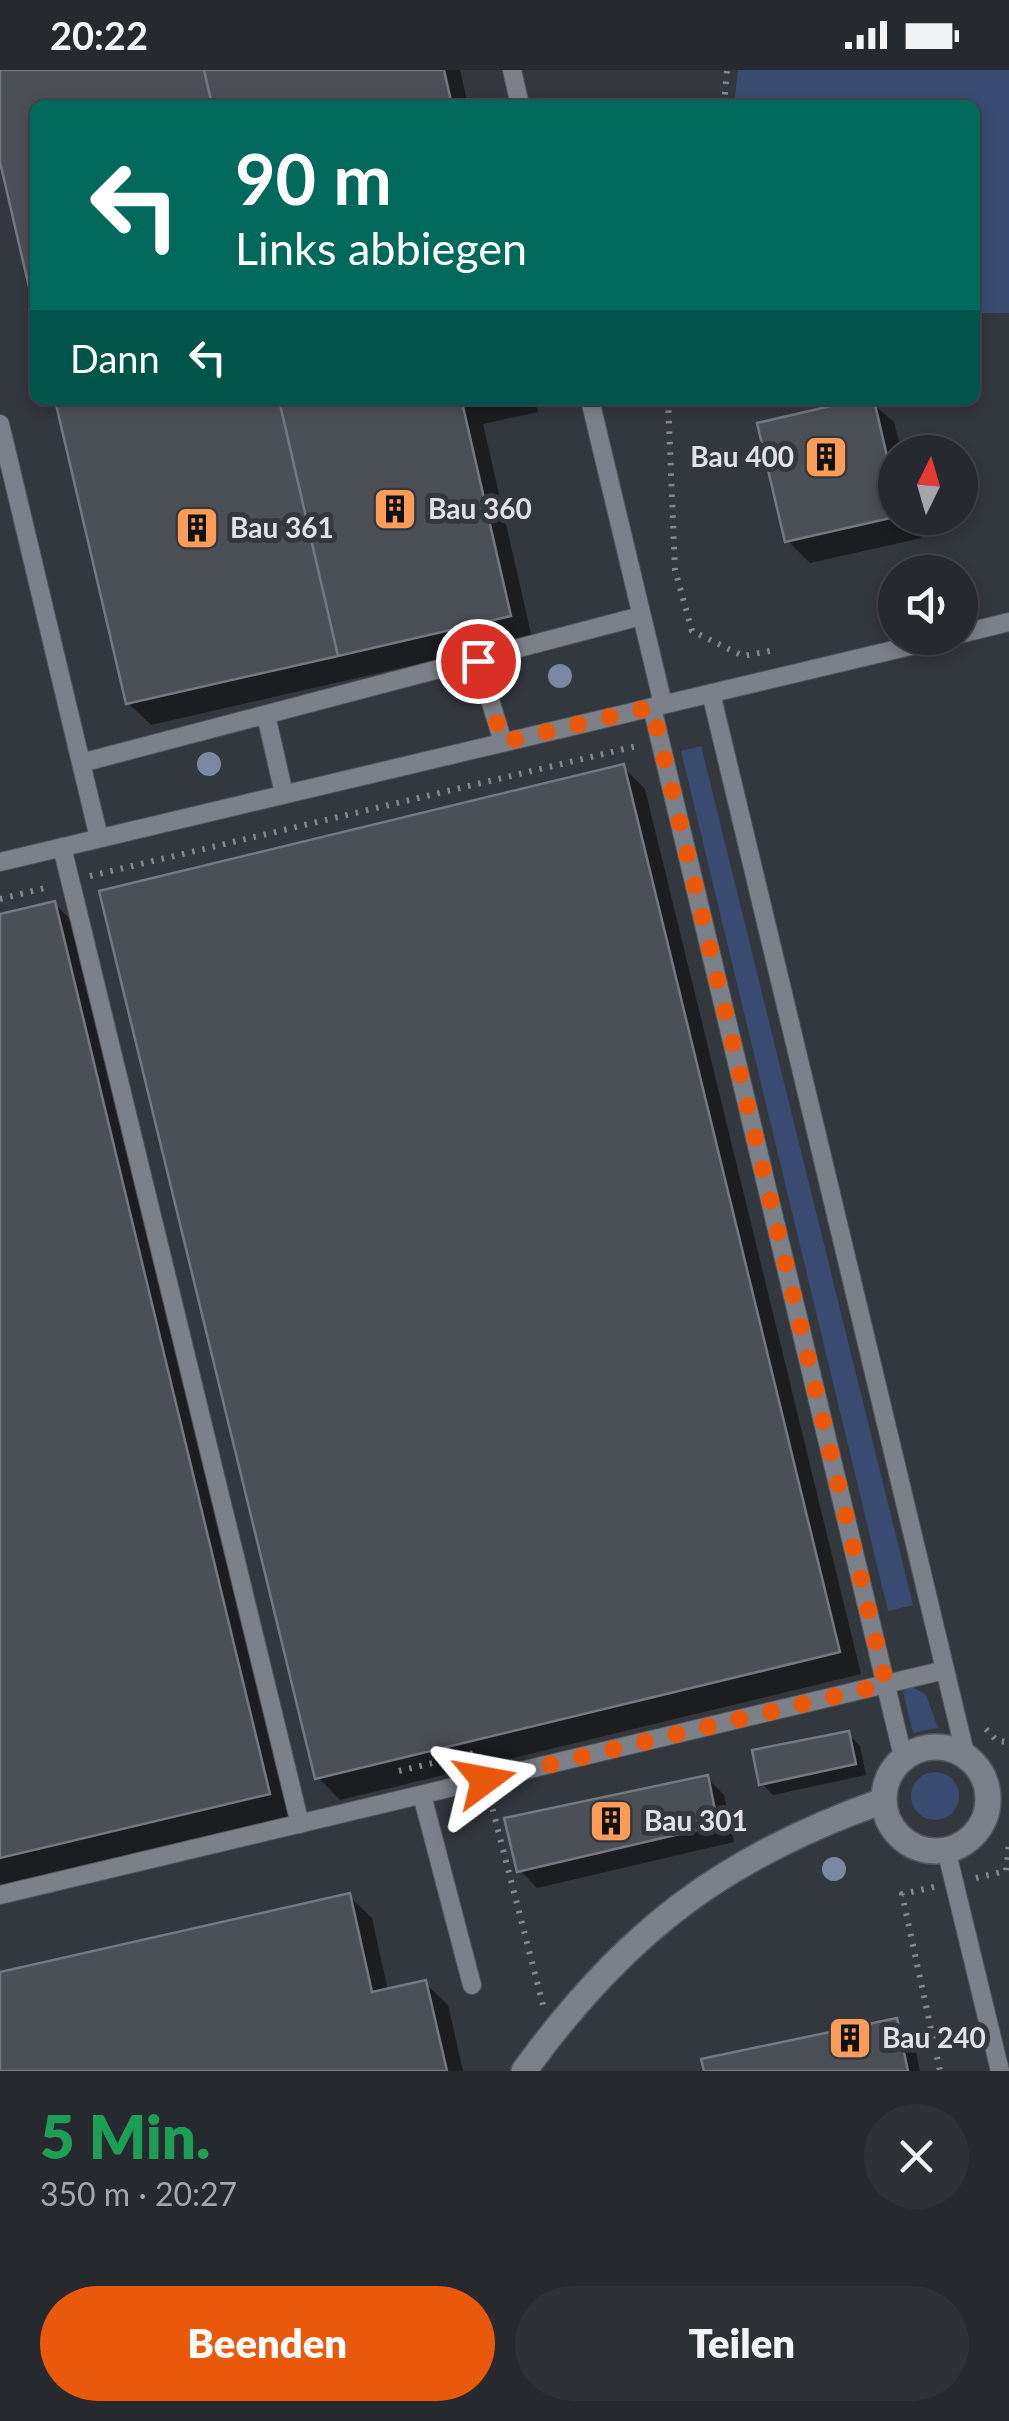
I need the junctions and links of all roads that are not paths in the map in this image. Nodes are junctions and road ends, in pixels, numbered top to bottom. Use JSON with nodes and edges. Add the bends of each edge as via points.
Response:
{"nodes":[{"id":1,"x":512,"y":70,"type":"edge"},
{"id":2,"x":519,"y":100,"type":"edge"},
{"id":3,"x":591,"y":405,"type":"edge"},
{"id":4,"x":0,"y":424,"type":"edge"},
{"id":5,"x":641,"y":616,"type":"junction"},
{"id":6,"x":1009,"y":622,"type":"edge"},
{"id":7,"x":978,"y":630,"type":"edge"},
{"id":8,"x":878,"y":654,"type":"edge"},
{"id":9,"x":478,"y":661,"type":"junction"},
{"id":10,"x":712,"y":693,"type":"junction"},
{"id":11,"x":658,"y":705,"type":"junction"},
{"id":12,"x":266,"y":716,"type":"junction"},
{"id":13,"x":503,"y":742,"type":"junction"},
{"id":14,"x":81,"y":763,"type":"junction"},
{"id":15,"x":284,"y":794,"type":"junction"},
{"id":16,"x":99,"y":838,"type":"junction"},
{"id":17,"x":62,"y":847,"type":"junction"},
{"id":18,"x":0,"y":862,"type":"edge"},
{"id":19,"x":945,"y":1670,"type":"junction"},
{"id":20,"x":886,"y":1684,"type":"junction"},
{"id":21,"x":966,"y":1756,"type":"junction"},
{"id":22,"x":903,"y":1757,"type":"junction"},
{"id":23,"x":997,"y":1777,"type":"edge"},
{"id":24,"x":422,"y":1795,"type":"junction"},
{"id":25,"x":883,"y":1801,"type":"junction"},
{"id":26,"x":300,"y":1824,"type":"junction"},
{"id":27,"x":947,"y":1852,"type":"junction"},
{"id":28,"x":0,"y":1895,"type":"edge"},
{"id":29,"x":472,"y":1985,"type":"dead end"},
{"id":30,"x":524,"y":2071,"type":"edge"},
{"id":31,"x":1000,"y":2071,"type":"edge"}],
"edges":[{"from":1,"to":2,"type":"lane"},
{"from":3,"to":5,"type":"lane"},
{"from":4,"to":14,"type":"lane"},
{"from":5,"to":9,"type":"lane"},
{"from":5,"to":11,"type":"lane"},
{"from":6,"to":7,"type":"lane"},
{"from":8,"to":10,"type":"lane"},
{"from":9,"to":12,"type":"lane"},
{"from":9,"to":13,"type":"lane"},
{"from":10,"to":11,"type":"lane"},
{"from":10,"to":19,"type":"lane"},
{"from":11,"to":13,"type":"lane"},
{"from":11,"to":20,"type":"lane","via":[[660,740]]},
{"from":12,"to":14,"type":"lane"},
{"from":12,"to":15,"type":"lane"},
{"from":13,"to":15,"type":"lane"},
{"from":14,"to":16,"type":"lane"},
{"from":15,"to":16,"type":"lane"},
{"from":16,"to":17,"type":"lane"},
{"from":17,"to":18,"type":"lane"},
{"from":17,"to":26,"type":"lane"},
{"from":19,"to":20,"type":"lane"},
{"from":19,"to":21,"type":"lane"},
{"from":20,"to":22,"type":"lane"},
{"from":20,"to":24,"type":"lane"},
{"from":21,"to":22,"type":"street","via":[[936,1746]]},
{"from":21,"to":23,"type":"street"},
{"from":22,"to":25,"type":"street","via":[[886,1782]]},
{"from":23,"to":27,"type":"street","via":[[979,1831]]},
{"from":24,"to":26,"type":"lane"},
{"from":24,"to":29,"type":"lane"},
{"from":25,"to":27,"type":"street","via":[[903,1840]]},
{"from":25,"to":30,"type":"street","via":[[775,1843],[703,1886],[623,1954]]},
{"from":26,"to":28,"type":"lane"},
{"from":27,"to":31,"type":"lane"}]}
